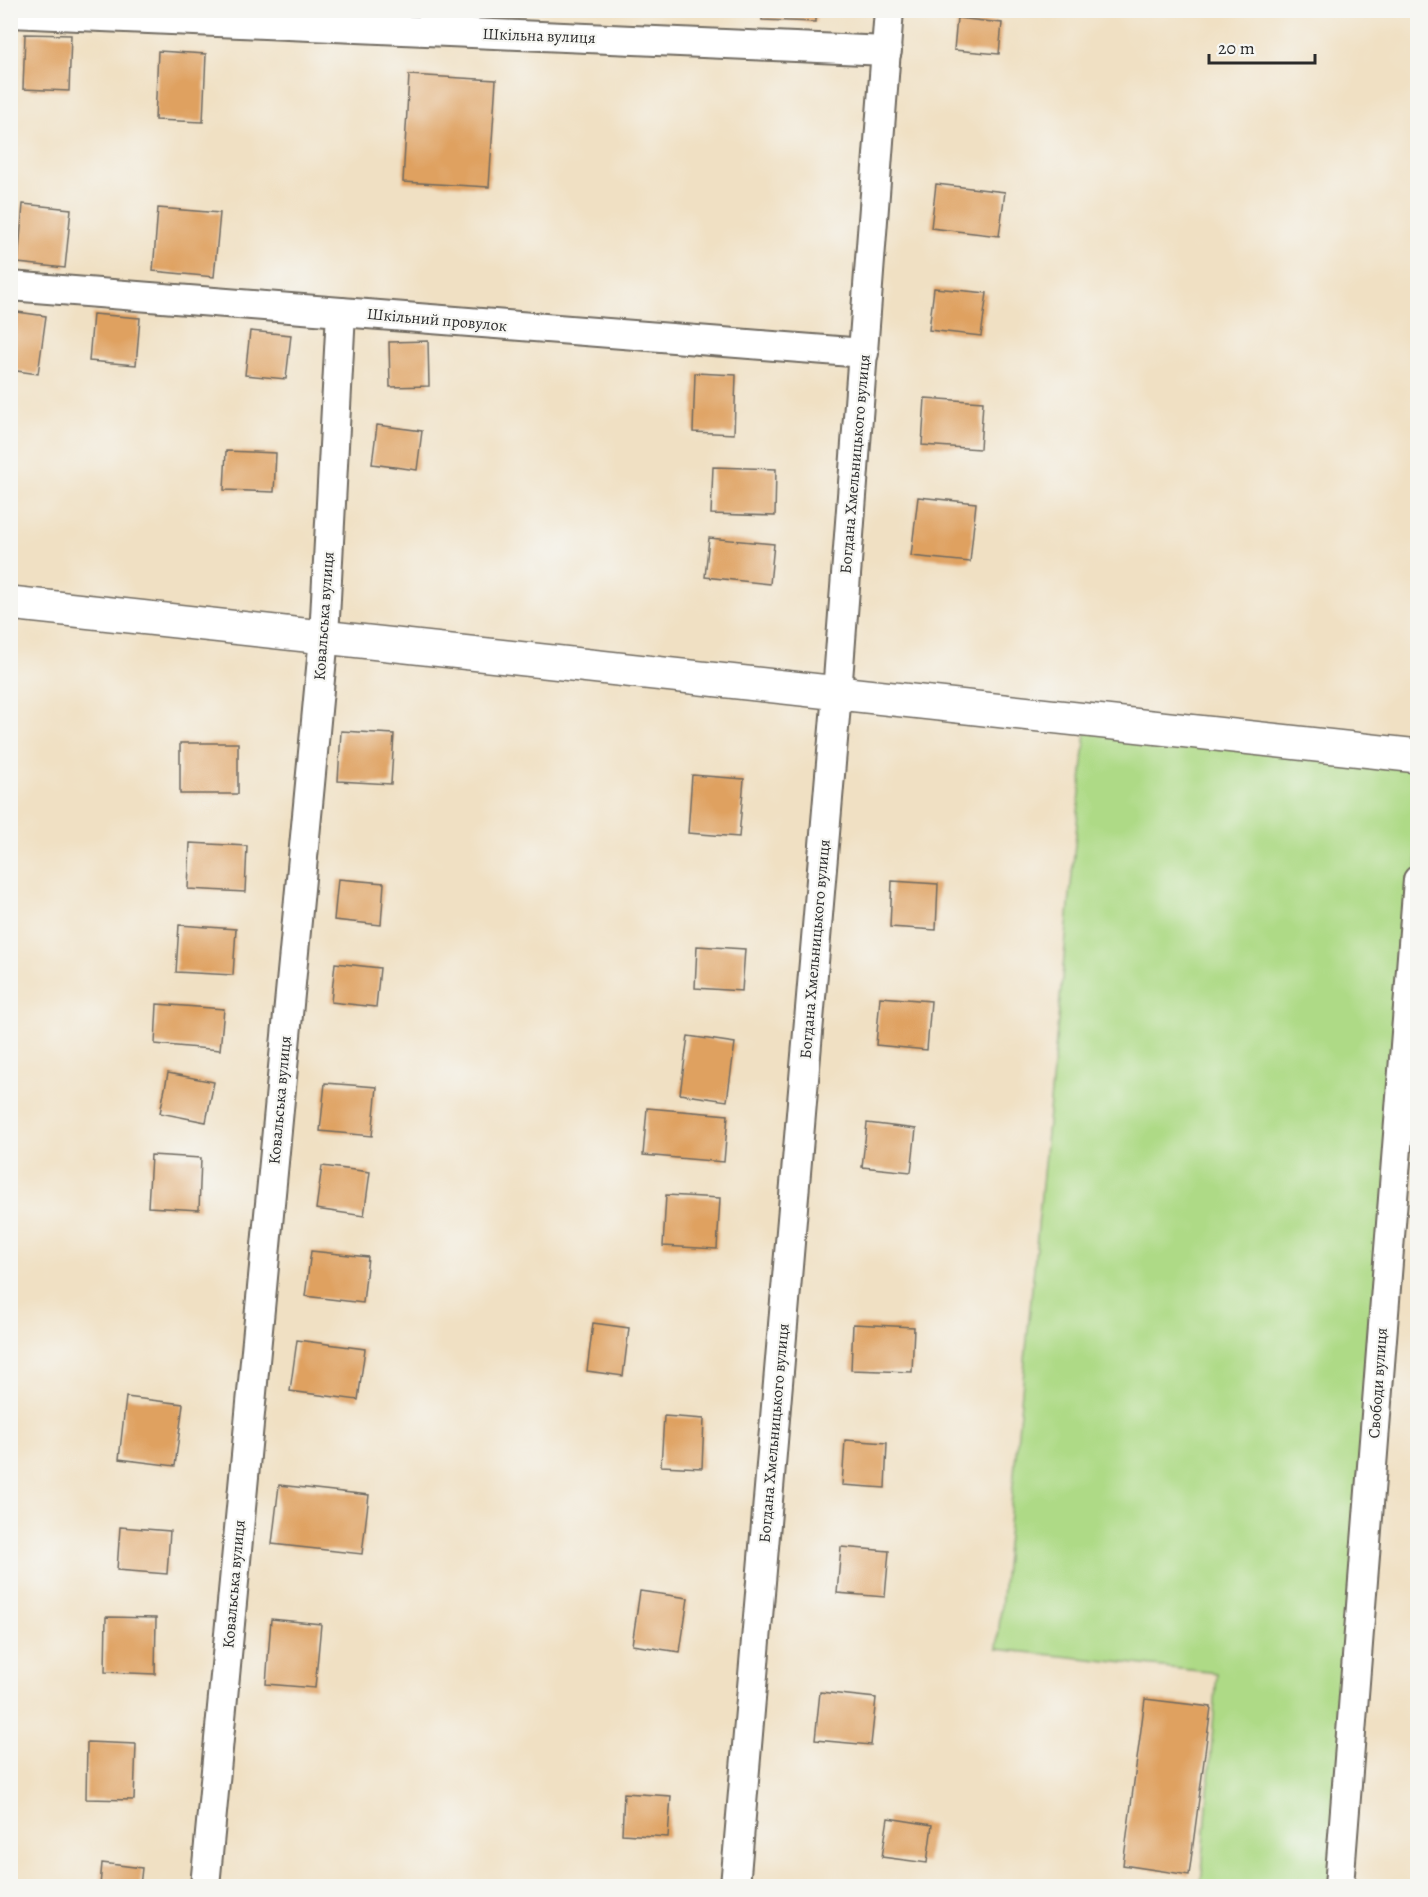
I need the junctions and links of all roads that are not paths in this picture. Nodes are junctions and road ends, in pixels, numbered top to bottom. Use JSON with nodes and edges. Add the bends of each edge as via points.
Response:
{"nodes":[{"id":1,"x":889,"y":10,"type":"edge"},
{"id":2,"x":10,"y":13,"type":"edge"},
{"id":3,"x":887,"y":51,"type":"junction"},
{"id":4,"x":10,"y":286,"type":"edge"},
{"id":5,"x":341,"y":312,"type":"junction"},
{"id":6,"x":864,"y":353,"type":"junction"},
{"id":7,"x":10,"y":603,"type":"edge"},
{"id":8,"x":324,"y":637,"type":"junction"},
{"id":9,"x":837,"y":693,"type":"junction"},
{"id":10,"x":1418,"y":756,"type":"edge"},
{"id":11,"x":1418,"y":880,"type":"edge"},
{"id":12,"x":205,"y":1887,"type":"edge"},
{"id":13,"x":735,"y":1887,"type":"edge"},
{"id":14,"x":1339,"y":1887,"type":"edge"}],
"edges":[{"from":1,"to":3,"type":"street","name":"Богдана Хмельницького вулиця"},
{"from":2,"to":3,"type":"street","name":"Шкільна вулиця"},
{"from":3,"to":6,"type":"street","name":"Богдана Хмельницького вулиця"},
{"from":4,"to":5,"type":"street","name":"Шкільний провулок"},
{"from":5,"to":6,"type":"street","name":"Шкільний провулок"},
{"from":5,"to":8,"type":"street","name":"Ковальська вулиця"},
{"from":6,"to":9,"type":"street","name":"Богдана Хмельницького вулиця"},
{"from":7,"to":8,"type":"street"},
{"from":8,"to":9,"type":"street"},
{"from":8,"to":12,"type":"street","name":"Ковальська вулиця"},
{"from":9,"to":10,"type":"street"},
{"from":9,"to":13,"type":"street","name":"Богдана Хмельницького вулиця"},
{"from":11,"to":14,"type":"street","name":"Свободи вулиця"}]}
